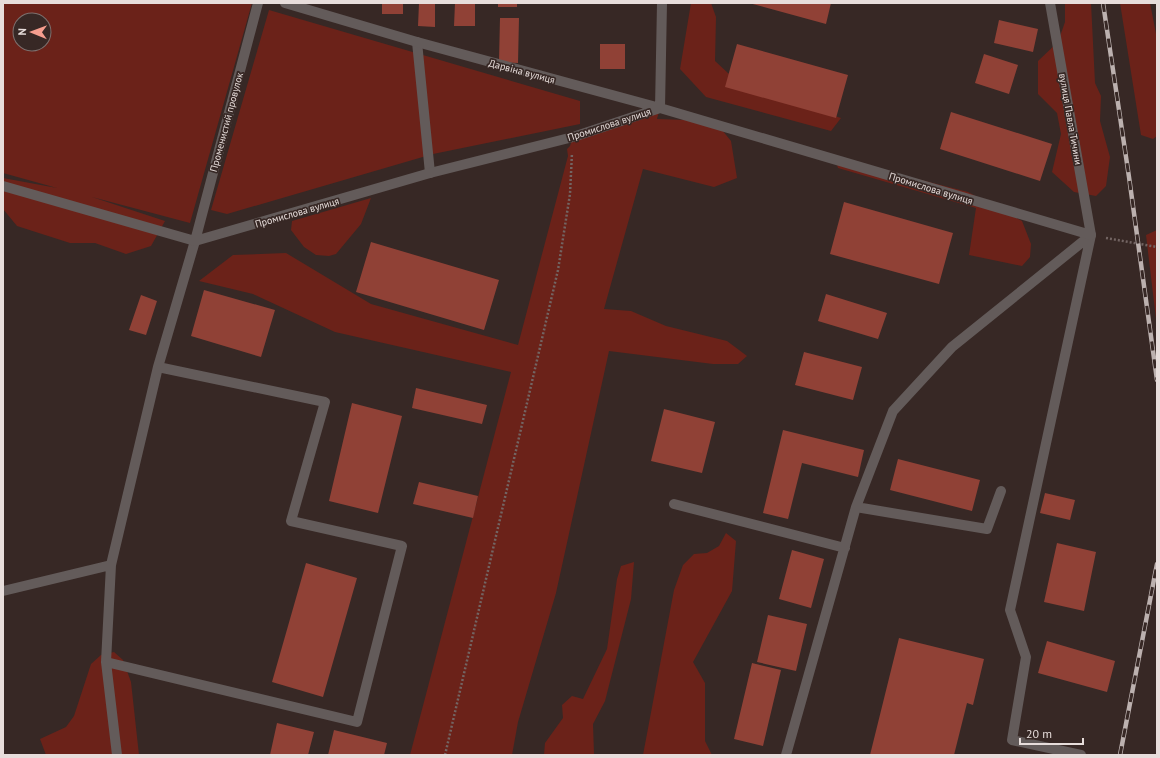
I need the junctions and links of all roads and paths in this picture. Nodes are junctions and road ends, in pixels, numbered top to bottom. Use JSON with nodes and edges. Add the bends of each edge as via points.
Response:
{"nodes":[{"id":1,"x":258,"y":3,"type":"edge"},
{"id":2,"x":285,"y":3,"type":"edge"},
{"id":3,"x":662,"y":3,"type":"edge"},
{"id":4,"x":1050,"y":3,"type":"edge"},
{"id":5,"x":417,"y":42,"type":"junction"},
{"id":6,"x":660,"y":108,"type":"junction"},
{"id":7,"x":573,"y":137,"type":"junction"},
{"id":8,"x":430,"y":173,"type":"junction"},
{"id":9,"x":3,"y":186,"type":"edge"},
{"id":10,"x":1091,"y":235,"type":"junction"},
{"id":11,"x":195,"y":241,"type":"junction"},
{"id":12,"x":1157,"y":246,"type":"edge"},
{"id":13,"x":158,"y":367,"type":"junction"},
{"id":14,"x":1000,"y":491,"type":"dead end"},
{"id":15,"x":674,"y":504,"type":"dead end"},
{"id":16,"x":856,"y":507,"type":"junction"},
{"id":17,"x":845,"y":548,"type":"junction"},
{"id":18,"x":111,"y":565,"type":"junction"},
{"id":19,"x":3,"y":591,"type":"edge"},
{"id":20,"x":106,"y":662,"type":"junction"},
{"id":21,"x":117,"y":755,"type":"edge"},
{"id":22,"x":445,"y":755,"type":"edge"},
{"id":23,"x":786,"y":755,"type":"edge"},
{"id":24,"x":1081,"y":755,"type":"edge"}],
"edges":[{"from":1,"to":11,"type":"street","name":"Променистий провулок"},
{"from":2,"to":5,"type":"street","name":"Дарвіна вулиця"},
{"from":3,"to":6,"type":"street"},
{"from":4,"to":10,"type":"street","name":"вулиця Павла Тичини"},
{"from":5,"to":6,"type":"street","name":"Дарвіна вулиця"},
{"from":5,"to":8,"type":"street"},
{"from":6,"to":7,"type":"street","name":"Промислова вулиця"},
{"from":6,"to":10,"type":"street","name":"Промислова вулиця"},
{"from":7,"to":8,"type":"street","name":"Промислова вулиця"},
{"from":7,"to":22,"type":"path","via":[[570,194],[558,270]]},
{"from":8,"to":11,"type":"street","name":"Промислова вулиця"},
{"from":9,"to":11,"type":"street"},
{"from":10,"to":12,"type":"path"},
{"from":10,"to":16,"type":"street","via":[[952,347],[893,411]]},
{"from":10,"to":24,"type":"street","via":[[1010,610],[1026,657],[1012,740]]},
{"from":11,"to":13,"type":"street","name":"Променистий провулок"},
{"from":13,"to":18,"type":"street","name":"Променистий провулок"},
{"from":13,"to":20,"type":"street","via":[[325,402],[291,521],[402,546],[357,722]]},
{"from":14,"to":16,"type":"street","via":[[987,529]]},
{"from":15,"to":17,"type":"street"},
{"from":16,"to":17,"type":"street"},
{"from":17,"to":23,"type":"street"},
{"from":18,"to":19,"type":"street"},
{"from":18,"to":20,"type":"street","name":"Променистий провулок"},
{"from":20,"to":21,"type":"street","name":"Променистий провулок"}]}
